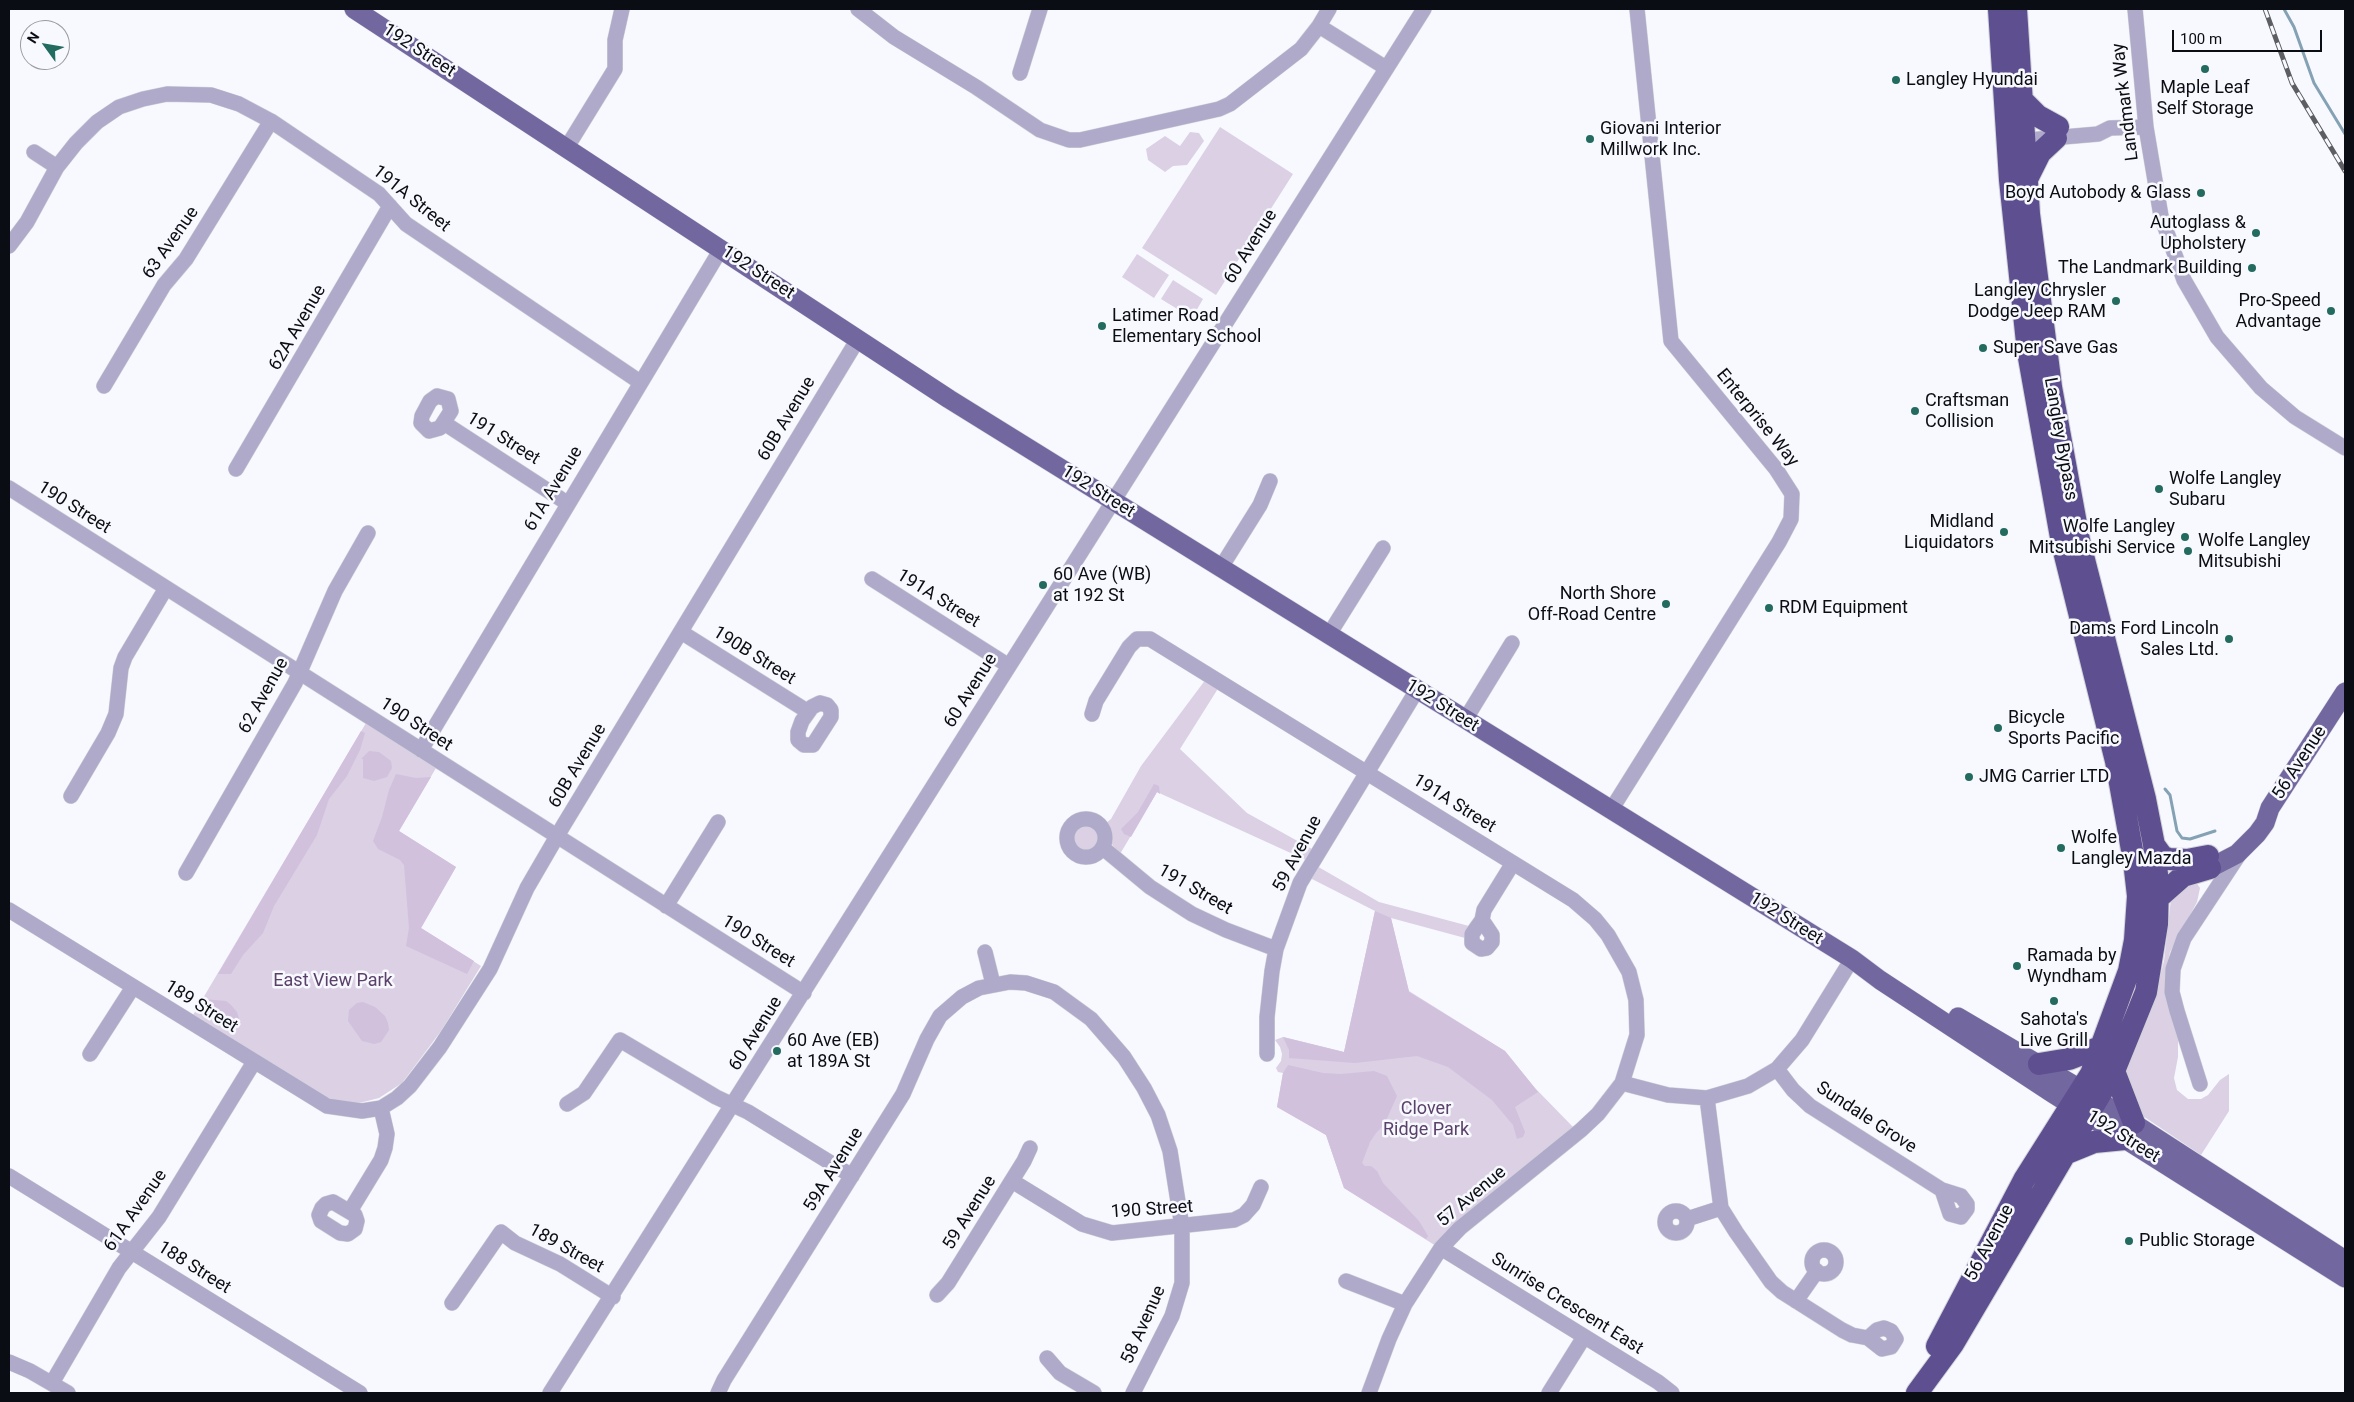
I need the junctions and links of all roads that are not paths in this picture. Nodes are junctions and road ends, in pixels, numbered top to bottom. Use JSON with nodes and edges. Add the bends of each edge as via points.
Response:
{"nodes":[{"id":1,"x":354,"y":9,"type":"edge"},
{"id":2,"x":622,"y":9,"type":"edge"},
{"id":3,"x":858,"y":9,"type":"edge"},
{"id":4,"x":1040,"y":9,"type":"edge"},
{"id":5,"x":1329,"y":9,"type":"edge"},
{"id":6,"x":1424,"y":9,"type":"edge"},
{"id":7,"x":1637,"y":9,"type":"edge"},
{"id":8,"x":1999,"y":9,"type":"edge"},
{"id":9,"x":2016,"y":9,"type":"edge"},
{"id":10,"x":2135,"y":9,"type":"edge"},
{"id":11,"x":1319,"y":26,"type":"junction"},
{"id":12,"x":1386,"y":68,"type":"junction"},
{"id":13,"x":1020,"y":74,"type":"dead end"},
{"id":14,"x":2021,"y":99,"type":"junction"},
{"id":15,"x":271,"y":122,"type":"junction"},
{"id":16,"x":2146,"y":127,"type":"junction"},
{"id":17,"x":2057,"y":132,"type":"junction"},
{"id":18,"x":2015,"y":136,"type":"junction"},
{"id":19,"x":567,"y":147,"type":"junction"},
{"id":20,"x":34,"y":152,"type":"dead end"},
{"id":21,"x":58,"y":167,"type":"junction"},
{"id":22,"x":2026,"y":180,"type":"junction"},
{"id":23,"x":390,"y":206,"type":"junction"},
{"id":24,"x":9,"y":246,"type":"edge"},
{"id":25,"x":721,"y":248,"type":"junction"},
{"id":26,"x":858,"y":339,"type":"junction"},
{"id":27,"x":640,"y":382,"type":"junction"},
{"id":28,"x":104,"y":386,"type":"dead end"},
{"id":29,"x":444,"y":423,"type":"dead end"},
{"id":30,"x":2345,"y":448,"type":"edge"},
{"id":31,"x":236,"y":469,"type":"dead end"},
{"id":32,"x":1270,"y":481,"type":"dead end"},
{"id":33,"x":9,"y":488,"type":"edge"},
{"id":34,"x":1111,"y":502,"type":"junction"},
{"id":35,"x":567,"y":503,"type":"junction"},
{"id":36,"x":368,"y":534,"type":"dead end"},
{"id":37,"x":1383,"y":548,"type":"dead end"},
{"id":38,"x":1220,"y":569,"type":"junction"},
{"id":39,"x":872,"y":579,"type":"dead end"},
{"id":40,"x":166,"y":588,"type":"junction"},
{"id":41,"x":681,"y":632,"type":"junction"},
{"id":42,"x":1328,"y":636,"type":"junction"},
{"id":43,"x":1512,"y":643,"type":"dead end"},
{"id":44,"x":1009,"y":666,"type":"junction"},
{"id":45,"x":300,"y":674,"type":"junction"},
{"id":46,"x":1416,"y":690,"type":"junction"},
{"id":47,"x":2345,"y":692,"type":"edge"},
{"id":48,"x":808,"y":711,"type":"dead end"},
{"id":49,"x":1092,"y":714,"type":"dead end"},
{"id":50,"x":1465,"y":720,"type":"junction"},
{"id":51,"x":421,"y":750,"type":"junction"},
{"id":52,"x":1367,"y":771,"type":"junction"},
{"id":53,"x":70,"y":796,"type":"dead end"},
{"id":54,"x":2270,"y":808,"type":"junction"},
{"id":55,"x":1610,"y":810,"type":"junction"},
{"id":56,"x":718,"y":822,"type":"dead end"},
{"id":57,"x":557,"y":837,"type":"junction"},
{"id":58,"x":2154,"y":845,"type":"junction"},
{"id":59,"x":1103,"y":848,"type":"dead end"},
{"id":60,"x":2242,"y":850,"type":"junction"},
{"id":61,"x":2209,"y":862,"type":"junction"},
{"id":62,"x":1513,"y":863,"type":"junction"},
{"id":63,"x":186,"y":873,"type":"dead end"},
{"id":64,"x":2158,"y":898,"type":"junction"},
{"id":65,"x":2206,"y":904,"type":"junction"},
{"id":66,"x":666,"y":906,"type":"junction"},
{"id":67,"x":9,"y":910,"type":"edge"},
{"id":68,"x":1482,"y":920,"type":"dead end"},
{"id":69,"x":1276,"y":950,"type":"junction"},
{"id":70,"x":985,"y":952,"type":"dead end"},
{"id":71,"x":1852,"y":959,"type":"junction"},
{"id":72,"x":993,"y":984,"type":"junction"},
{"id":73,"x":133,"y":987,"type":"junction"},
{"id":74,"x":804,"y":993,"type":"junction"},
{"id":75,"x":2103,"y":1046,"type":"junction"},
{"id":76,"x":90,"y":1054,"type":"dead end"},
{"id":77,"x":1267,"y":1054,"type":"dead end"},
{"id":78,"x":254,"y":1062,"type":"junction"},
{"id":79,"x":2039,"y":1064,"type":"junction"},
{"id":80,"x":1777,"y":1069,"type":"junction"},
{"id":81,"x":2114,"y":1071,"type":"junction"},
{"id":82,"x":1622,"y":1083,"type":"junction"},
{"id":83,"x":2200,"y":1084,"type":"dead end"},
{"id":84,"x":1707,"y":1098,"type":"junction"},
{"id":85,"x":2085,"y":1103,"type":"junction"},
{"id":86,"x":567,"y":1104,"type":"dead end"},
{"id":87,"x":733,"y":1105,"type":"junction"},
{"id":88,"x":381,"y":1108,"type":"junction"},
{"id":89,"x":2129,"y":1131,"type":"junction"},
{"id":90,"x":1030,"y":1148,"type":"dead end"},
{"id":91,"x":1170,"y":1151,"type":"joint"},
{"id":92,"x":2067,"y":1153,"type":"junction"},
{"id":93,"x":9,"y":1176,"type":"edge"},
{"id":94,"x":852,"y":1176,"type":"junction"},
{"id":95,"x":1012,"y":1180,"type":"junction"},
{"id":96,"x":1261,"y":1187,"type":"dead end"},
{"id":97,"x":1942,"y":1190,"type":"dead end"},
{"id":98,"x":1722,"y":1208,"type":"junction"},
{"id":99,"x":350,"y":1210,"type":"dead end"},
{"id":100,"x":1687,"y":1219,"type":"dead end"},
{"id":101,"x":1182,"y":1227,"type":"junction"},
{"id":102,"x":1441,"y":1248,"type":"junction"},
{"id":103,"x":132,"y":1252,"type":"junction"},
{"id":104,"x":2345,"y":1260,"type":"edge"},
{"id":105,"x":1817,"y":1271,"type":"dead end"},
{"id":106,"x":2345,"y":1278,"type":"edge"},
{"id":107,"x":1346,"y":1281,"type":"dead end"},
{"id":108,"x":937,"y":1295,"type":"dead end"},
{"id":109,"x":613,"y":1297,"type":"junction"},
{"id":110,"x":1796,"y":1301,"type":"junction"},
{"id":111,"x":452,"y":1303,"type":"dead end"},
{"id":112,"x":1405,"y":1304,"type":"junction"},
{"id":113,"x":1584,"y":1337,"type":"junction"},
{"id":114,"x":1868,"y":1338,"type":"dead end"},
{"id":115,"x":1047,"y":1358,"type":"dead end"},
{"id":116,"x":9,"y":1362,"type":"edge"},
{"id":117,"x":52,"y":1383,"type":"junction"},
{"id":118,"x":1919,"y":1390,"type":"edge"},
{"id":119,"x":68,"y":1393,"type":"edge"},
{"id":120,"x":360,"y":1393,"type":"edge"},
{"id":121,"x":550,"y":1393,"type":"edge"},
{"id":122,"x":718,"y":1393,"type":"edge"},
{"id":123,"x":1094,"y":1393,"type":"edge"},
{"id":124,"x":1133,"y":1393,"type":"edge"},
{"id":125,"x":1369,"y":1393,"type":"edge"},
{"id":126,"x":1549,"y":1393,"type":"edge"},
{"id":127,"x":1672,"y":1393,"type":"edge"}],
"edges":[{"from":1,"to":19,"type":"main road","name":"192 Street"},
{"from":2,"to":19,"type":"street","via":[[615,69]]},
{"from":3,"to":11,"type":"street","via":[[894,37],[1040,130],[1069,140],[1230,104],[1301,49]]},
{"from":4,"to":13,"type":"street"},
{"from":5,"to":11,"type":"street"},
{"from":6,"to":12,"type":"street","name":"60 Avenue"},
{"from":7,"to":55,"type":"street","name":"Enterprise Way","via":[[1670,341],[1776,469],[1792,494],[1791,519],[1779,542]]},
{"from":8,"to":18,"type":"highway","name":"Langley Bypass"},
{"from":9,"to":14,"type":"highway","name":"Langley Bypass"},
{"from":10,"to":16,"type":"street","name":"Landmark Way"},
{"from":11,"to":12,"type":"street"},
{"from":12,"to":34,"type":"street","name":"60 Avenue"},
{"from":14,"to":17,"type":"highway"},
{"from":14,"to":18,"type":"highway","name":"Langley Bypass"},
{"from":15,"to":21,"type":"street","name":"191A Street","via":[[239,104],[211,95],[167,94],[142,99],[119,107],[97,122]]},
{"from":15,"to":23,"type":"street","name":"191A Street","via":[[379,194]]},
{"from":15,"to":28,"type":"street","name":"63 Avenue","via":[[186,259],[164,285]]},
{"from":16,"to":17,"type":"street","via":[[2110,128],[2098,134]]},
{"from":16,"to":30,"type":"street","name":"Landmark Way","via":[[2162,222],[2184,280],[2217,337],[2261,388],[2295,417]]},
{"from":17,"to":18,"type":"street"},
{"from":17,"to":22,"type":"highway","via":[[2040,153]]},
{"from":18,"to":22,"type":"highway","name":"Langley Bypass"},
{"from":18,"to":75,"type":"highway","name":"Langley Bypass","via":[[2016,249],[2038,412],[2062,544],[2116,761],[2138,896],[2129,971]]},
{"from":19,"to":25,"type":"main road","name":"192 Street"},
{"from":20,"to":21,"type":"street"},
{"from":21,"to":24,"type":"street","name":"191A Street","via":[[27,222]]},
{"from":22,"to":58,"type":"highway","name":"Langley Bypass","via":[[2044,339],[2065,475]]},
{"from":23,"to":27,"type":"street","name":"191A Street","via":[[406,224]]},
{"from":23,"to":31,"type":"street","name":"62A Avenue"},
{"from":25,"to":26,"type":"main road","name":"192 Street"},
{"from":25,"to":27,"type":"street","name":"61A Avenue"},
{"from":26,"to":34,"type":"main road","name":"192 Street"},
{"from":26,"to":41,"type":"street","name":"60B Avenue"},
{"from":27,"to":35,"type":"street","name":"61A Avenue"},
{"from":29,"to":35,"type":"street","name":"191 Street"},
{"from":32,"to":38,"type":"street","via":[[1260,505]]},
{"from":33,"to":40,"type":"street","name":"190 Street"},
{"from":34,"to":38,"type":"main road","name":"192 Street"},
{"from":34,"to":44,"type":"street","name":"60 Avenue"},
{"from":35,"to":51,"type":"street","name":"61A Avenue"},
{"from":36,"to":45,"type":"street","name":"62 Avenue","via":[[336,591]]},
{"from":37,"to":42,"type":"street"},
{"from":38,"to":42,"type":"main road","name":"192 Street"},
{"from":39,"to":44,"type":"street","name":"191A Street"},
{"from":40,"to":45,"type":"street","name":"190 Street"},
{"from":40,"to":53,"type":"street","via":[[125,657],[116,714]]},
{"from":41,"to":48,"type":"street","name":"190B Street"},
{"from":41,"to":57,"type":"street","name":"60B Avenue"},
{"from":42,"to":46,"type":"main road","name":"192 Street"},
{"from":43,"to":50,"type":"street"},
{"from":44,"to":74,"type":"street","name":"60 Avenue"},
{"from":45,"to":51,"type":"street","name":"190 Street"},
{"from":45,"to":63,"type":"street","name":"62 Avenue"},
{"from":46,"to":50,"type":"main road","name":"192 Street"},
{"from":46,"to":52,"type":"street","name":"59 Avenue"},
{"from":47,"to":54,"type":"main road","name":"56 Avenue"},
{"from":49,"to":52,"type":"street","name":"191A Street","via":[[1129,647],[1137,639],[1150,639]]},
{"from":50,"to":55,"type":"main road","name":"192 Street"},
{"from":51,"to":57,"type":"street","name":"190 Street"},
{"from":52,"to":62,"type":"street","name":"191A Street"},
{"from":52,"to":69,"type":"street","name":"59 Avenue","via":[[1300,883]]},
{"from":54,"to":60,"type":"main road","name":"56 Avenue","via":[[2265,823]]},
{"from":54,"to":61,"type":"main road","name":"56 Avenue"},
{"from":55,"to":71,"type":"main road","name":"192 Street"},
{"from":56,"to":66,"type":"street"},
{"from":57,"to":66,"type":"street","name":"190 Street"},
{"from":57,"to":88,"type":"street","name":"60B Avenue","via":[[527,888],[490,968],[440,1047],[410,1086]]},
{"from":58,"to":61,"type":"highway","via":[[2168,859]]},
{"from":58,"to":64,"type":"highway","name":"Langley Bypass"},
{"from":59,"to":69,"type":"street","name":"191 Street","via":[[1150,887],[1192,914]]},
{"from":60,"to":61,"type":"main road","name":"56 Avenue","via":[[2228,860]]},
{"from":60,"to":65,"type":"street","name":"56 Avenue"},
{"from":61,"to":64,"type":"highway","via":[[2183,876]]},
{"from":61,"to":65,"type":"street","name":"56 Avenue","via":[[2211,888]]},
{"from":62,"to":68,"type":"street","via":[[1484,910]]},
{"from":62,"to":82,"type":"street","name":"191A Street","via":[[1582,907],[1608,935],[1624,961],[1633,986],[1638,1018],[1636,1042]]},
{"from":64,"to":81,"type":"highway","name":"Langley Bypass","via":[[2154,951],[2146,992]]},
{"from":65,"to":83,"type":"street","name":"56 Avenue","via":[[2179,949],[2172,981],[2177,1011]]},
{"from":66,"to":74,"type":"street","name":"190 Street"},
{"from":67,"to":73,"type":"street","name":"189 Street"},
{"from":69,"to":77,"type":"street","name":"59 Avenue","via":[[1269,992]]},
{"from":70,"to":72,"type":"street"},
{"from":71,"to":79,"type":"main road","name":"192 Street","via":[[1884,974]]},
{"from":71,"to":80,"type":"street","via":[[1806,1033]]},
{"from":71,"to":85,"type":"main road","name":"192 Street","via":[[1880,980]]},
{"from":72,"to":91,"type":"street","name":"59A Avenue","via":[[1026,983],[1041,987],[1061,996],[1091,1019],[1124,1057],[1144,1088],[1158,1115]]},
{"from":72,"to":94,"type":"street","name":"59A Avenue","via":[[970,992],[940,1016],[903,1094]]},
{"from":73,"to":76,"type":"street"},
{"from":73,"to":78,"type":"street","name":"189 Street"},
{"from":74,"to":87,"type":"street","name":"60 Avenue"},
{"from":75,"to":79,"type":"highway","via":[[2069,1059]]},
{"from":75,"to":85,"type":"highway","name":"Langley Bypass","via":[[2091,1074]]},
{"from":78,"to":88,"type":"street","name":"189 Street","via":[[327,1106],[362,1111]]},
{"from":78,"to":103,"type":"street","name":"61A Avenue","via":[[158,1218]]},
{"from":79,"to":85,"type":"main road","name":"192 Street"},
{"from":80,"to":84,"type":"street","via":[[1748,1086]]},
{"from":80,"to":97,"type":"street","name":"Sundale Grove","via":[[1810,1106]]},
{"from":81,"to":85,"type":"highway","name":"Langley Bypass"},
{"from":81,"to":89,"type":"highway"},
{"from":82,"to":84,"type":"street","via":[[1668,1095]]},
{"from":82,"to":102,"type":"street","name":"57 Avenue","via":[[1581,1130],[1460,1228]]},
{"from":84,"to":98,"type":"street"},
{"from":85,"to":89,"type":"main road","name":"192 Street"},
{"from":85,"to":92,"type":"highway","name":"56 Avenue"},
{"from":85,"to":118,"type":"highway","name":"56 Avenue","via":[[2024,1180],[1940,1336]]},
{"from":86,"to":87,"type":"street","via":[[584,1093],[620,1040]]},
{"from":87,"to":94,"type":"street"},
{"from":87,"to":109,"type":"street","name":"60 Avenue"},
{"from":88,"to":99,"type":"street","via":[[387,1134],[385,1148]]},
{"from":89,"to":92,"type":"highway"},
{"from":89,"to":104,"type":"main road","name":"192 Street"},
{"from":89,"to":106,"type":"main road","name":"192 Street"},
{"from":90,"to":95,"type":"street","name":"59 Avenue"},
{"from":91,"to":101,"type":"street","name":"58 Avenue"},
{"from":92,"to":118,"type":"highway","name":"56 Avenue","via":[[1953,1344]]},
{"from":93,"to":103,"type":"street","name":"188 Street"},
{"from":94,"to":122,"type":"street","name":"59A Avenue"},
{"from":95,"to":101,"type":"street","name":"190 Street","via":[[1082,1224],[1102,1232]]},
{"from":95,"to":108,"type":"street","name":"59 Avenue","via":[[948,1283]]},
{"from":96,"to":101,"type":"street","name":"190 Street","via":[[1253,1205],[1244,1215],[1234,1220]]},
{"from":98,"to":100,"type":"street"},
{"from":98,"to":110,"type":"street","via":[[1770,1282]]},
{"from":101,"to":124,"type":"street","name":"58 Avenue","via":[[1184,1263],[1178,1299],[1165,1333]]},
{"from":102,"to":112,"type":"street","name":"57 Avenue"},
{"from":102,"to":113,"type":"street","name":"Sunrise Crescent East"},
{"from":103,"to":117,"type":"street","name":"61A Avenue","via":[[119,1268]]},
{"from":103,"to":120,"type":"street","name":"188 Street"},
{"from":105,"to":110,"type":"street"},
{"from":107,"to":112,"type":"street"},
{"from":109,"to":111,"type":"street","name":"189 Street","via":[[501,1232]]},
{"from":109,"to":121,"type":"street","name":"60 Avenue"},
{"from":110,"to":114,"type":"street","via":[[1852,1336]]},
{"from":112,"to":125,"type":"street","name":"57 Avenue"},
{"from":113,"to":126,"type":"street"},
{"from":113,"to":127,"type":"street","name":"Sunrise Crescent East"},
{"from":115,"to":123,"type":"street","via":[[1060,1373]]},
{"from":116,"to":117,"type":"street"},
{"from":117,"to":119,"type":"street"}]}
